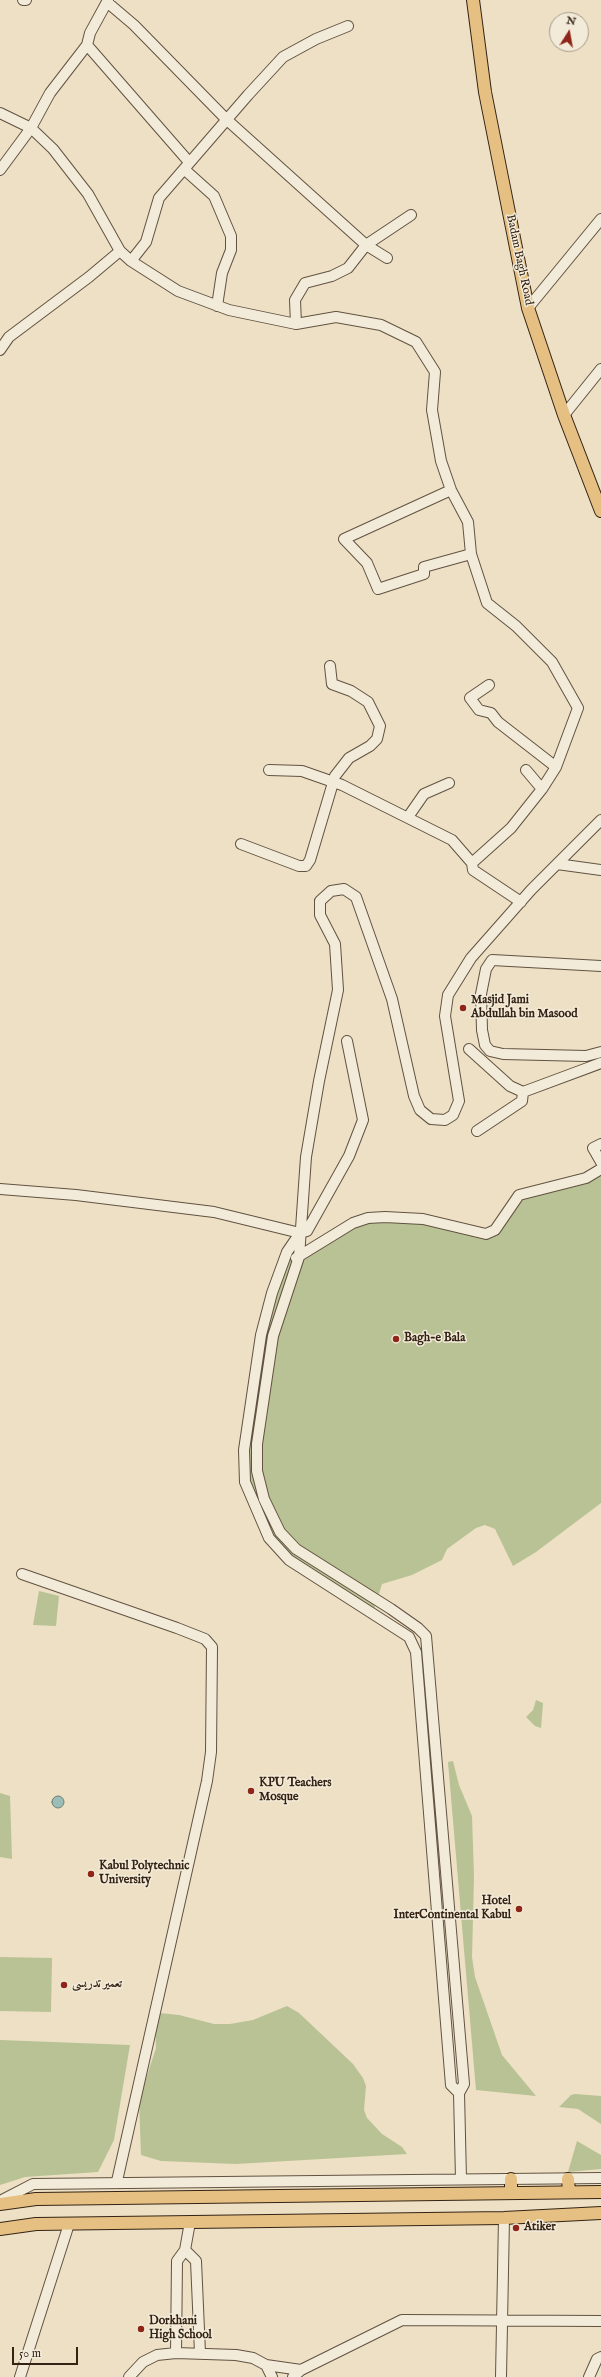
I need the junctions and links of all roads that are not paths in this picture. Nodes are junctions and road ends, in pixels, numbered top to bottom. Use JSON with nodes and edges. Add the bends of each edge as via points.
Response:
{"nodes":[{"id":1,"x":473,"y":0,"type":"edge"},
{"id":2,"x":108,"y":2,"type":"edge"},
{"id":3,"x":348,"y":26,"type":"dead end"},
{"id":4,"x":87,"y":45,"type":"junction"},
{"id":5,"x":0,"y":113,"type":"edge"},
{"id":6,"x":226,"y":119,"type":"junction"},
{"id":7,"x":31,"y":128,"type":"junction"},
{"id":8,"x":187,"y":166,"type":"junction"},
{"id":9,"x":0,"y":170,"type":"edge"},
{"id":10,"x":411,"y":215,"type":"dead end"},
{"id":11,"x":601,"y":219,"type":"edge"},
{"id":12,"x":366,"y":245,"type":"junction"},
{"id":13,"x":120,"y":250,"type":"junction"},
{"id":14,"x":387,"y":258,"type":"dead end"},
{"id":15,"x":131,"y":261,"type":"junction"},
{"id":16,"x":217,"y":306,"type":"junction"},
{"id":17,"x":528,"y":308,"type":"junction"},
{"id":18,"x":296,"y":324,"type":"junction"},
{"id":19,"x":4,"y":336,"type":"edge"},
{"id":20,"x":0,"y":350,"type":"edge"},
{"id":21,"x":601,"y":369,"type":"edge"},
{"id":22,"x":564,"y":416,"type":"junction"},
{"id":23,"x":450,"y":490,"type":"junction"},
{"id":24,"x":600,"y":507,"type":"edge"},
{"id":25,"x":472,"y":554,"type":"junction"},
{"id":26,"x":330,"y":666,"type":"dead end"},
{"id":27,"x":489,"y":685,"type":"dead end"},
{"id":28,"x":556,"y":767,"type":"junction"},
{"id":29,"x":269,"y":770,"type":"dead end"},
{"id":30,"x":526,"y":770,"type":"dead end"},
{"id":31,"x":333,"y":783,"type":"junction"},
{"id":32,"x":449,"y":783,"type":"dead end"},
{"id":33,"x":542,"y":788,"type":"junction"},
{"id":34,"x":408,"y":817,"type":"junction"},
{"id":35,"x":601,"y":820,"type":"edge"},
{"id":36,"x":241,"y":844,"type":"dead end"},
{"id":37,"x":472,"y":863,"type":"junction"},
{"id":38,"x":557,"y":864,"type":"junction"},
{"id":39,"x":601,"y":870,"type":"edge"},
{"id":40,"x":521,"y":902,"type":"junction"},
{"id":41,"x":601,"y":966,"type":"edge"},
{"id":42,"x":348,"y":1041,"type":"dead end"},
{"id":43,"x":469,"y":1049,"type":"dead end"},
{"id":44,"x":601,"y":1052,"type":"edge"},
{"id":45,"x":601,"y":1063,"type":"edge"},
{"id":46,"x":523,"y":1092,"type":"junction"},
{"id":47,"x":477,"y":1131,"type":"dead end"},
{"id":48,"x":601,"y":1144,"type":"edge"},
{"id":49,"x":601,"y":1162,"type":"edge"},
{"id":50,"x":601,"y":1169,"type":"edge"},
{"id":51,"x":0,"y":1189,"type":"edge"},
{"id":52,"x":300,"y":1233,"type":"junction"},
{"id":53,"x":299,"y":1257,"type":"junction"},
{"id":54,"x":284,"y":1260,"type":"junction"},
{"id":55,"x":22,"y":1574,"type":"dead end"},
{"id":56,"x":391,"y":1609,"type":"junction"},
{"id":57,"x":384,"y":1620,"type":"junction"},
{"id":58,"x":435,"y":1733,"type":"junction"},
{"id":59,"x":423,"y":1734,"type":"junction"},
{"id":60,"x":459,"y":2093,"type":"junction"},
{"id":61,"x":601,"y":2178,"type":"edge"},
{"id":62,"x":461,"y":2179,"type":"junction"},
{"id":63,"x":568,"y":2179,"type":"junction"},
{"id":64,"x":117,"y":2182,"type":"junction"},
{"id":65,"x":511,"y":2185,"type":"junction"},
{"id":66,"x":569,"y":2192,"type":"junction"},
{"id":67,"x":601,"y":2192,"type":"edge"},
{"id":68,"x":0,"y":2201,"type":"edge"},
{"id":69,"x":0,"y":2204,"type":"edge"},
{"id":70,"x":601,"y":2213,"type":"edge"},
{"id":71,"x":504,"y":2218,"type":"junction"},
{"id":72,"x":190,"y":2222,"type":"junction"},
{"id":73,"x":69,"y":2224,"type":"junction"},
{"id":74,"x":0,"y":2229,"type":"edge"},
{"id":75,"x":186,"y":2250,"type":"junction"},
{"id":76,"x":601,"y":2321,"type":"edge"},
{"id":77,"x":502,"y":2322,"type":"junction"},
{"id":78,"x":176,"y":2353,"type":"junction"},
{"id":79,"x":200,"y":2353,"type":"junction"},
{"id":80,"x":601,"y":2357,"type":"edge"},
{"id":81,"x":266,"y":2365,"type":"junction"},
{"id":82,"x":297,"y":2374,"type":"edge"},
{"id":83,"x":20,"y":2377,"type":"edge"},
{"id":84,"x":129,"y":2377,"type":"edge"},
{"id":85,"x":272,"y":2377,"type":"edge"},
{"id":86,"x":501,"y":2377,"type":"edge"},
{"id":87,"x":589,"y":2377,"type":"edge"}],
"edges":[{"from":1,"to":17,"type":"main road","name":"Badam Bagh Road","via":[[485,92]]},
{"from":2,"to":4,"type":"street","via":[[90,33]]},
{"from":2,"to":6,"type":"street"},
{"from":3,"to":6,"type":"street","via":[[316,39],[283,57]]},
{"from":4,"to":7,"type":"street","via":[[50,93]]},
{"from":4,"to":8,"type":"street"},
{"from":5,"to":7,"type":"street"},
{"from":6,"to":8,"type":"street"},
{"from":6,"to":12,"type":"street"},
{"from":7,"to":9,"type":"street"},
{"from":7,"to":13,"type":"street","via":[[88,194]]},
{"from":8,"to":15,"type":"street","via":[[159,198],[146,242]]},
{"from":8,"to":16,"type":"street","via":[[214,196],[231,236],[231,250],[222,273]]},
{"from":10,"to":12,"type":"street"},
{"from":11,"to":17,"type":"street"},
{"from":12,"to":14,"type":"street"},
{"from":12,"to":18,"type":"street","via":[[348,268],[332,276],[305,283],[294,300]]},
{"from":13,"to":15,"type":"street"},
{"from":13,"to":19,"type":"street","via":[[89,277]]},
{"from":15,"to":16,"type":"street","via":[[178,291]]},
{"from":16,"to":18,"type":"street"},
{"from":17,"to":22,"type":"main road","name":"Badam Bagh Road"},
{"from":18,"to":23,"type":"street","via":[[336,317],[381,325],[416,342],[435,372],[432,410],[441,461]]},
{"from":19,"to":20,"type":"street"},
{"from":21,"to":22,"type":"street"},
{"from":22,"to":24,"type":"main road","name":"Badam Bagh Road"},
{"from":23,"to":25,"type":"street","via":[[468,522]]},
{"from":23,"to":25,"type":"street","via":[[344,539],[367,563],[378,589],[424,574],[424,568]]},
{"from":25,"to":28,"type":"street","via":[[487,602],[516,626],[552,662],[578,708]]},
{"from":26,"to":31,"type":"street","via":[[332,684],[363,698],[380,726],[377,739],[349,758],[335,776]]},
{"from":27,"to":28,"type":"street","via":[[470,698],[479,710],[491,713],[498,722]]},
{"from":28,"to":33,"type":"street"},
{"from":29,"to":31,"type":"street","via":[[302,771]]},
{"from":30,"to":33,"type":"street"},
{"from":31,"to":34,"type":"street"},
{"from":31,"to":36,"type":"street","via":[[306,866],[299,866]]},
{"from":32,"to":34,"type":"street","via":[[424,794]]},
{"from":33,"to":37,"type":"street","via":[[511,828]]},
{"from":34,"to":37,"type":"street","via":[[452,840]]},
{"from":35,"to":38,"type":"street"},
{"from":37,"to":40,"type":"street","via":[[473,870]]},
{"from":38,"to":39,"type":"street"},
{"from":38,"to":40,"type":"street"},
{"from":40,"to":52,"type":"street","via":[[471,958],[448,995],[444,1016],[459,1101],[453,1115],[445,1120],[431,1119],[420,1110],[414,1096],[392,998],[356,897],[344,889],[331,891],[320,901],[320,915],[336,944],[338,990],[312,1115]]},
{"from":41,"to":44,"type":"street","via":[[492,960],[486,968],[481,994],[482,1030],[485,1045],[490,1051],[503,1054],[586,1056]]},
{"from":42,"to":52,"type":"street","via":[[363,1120],[349,1156],[310,1226],[307,1231]]},
{"from":43,"to":46,"type":"street","via":[[510,1086]]},
{"from":45,"to":46,"type":"street"},
{"from":46,"to":47,"type":"street","via":[[522,1101]]},
{"from":48,"to":49,"type":"street","via":[[593,1148]]},
{"from":50,"to":53,"type":"street","via":[[586,1178],[519,1196],[494,1230],[486,1234],[423,1219],[385,1216],[368,1218],[353,1223]]},
{"from":51,"to":52,"type":"street","via":[[76,1195],[214,1212]]},
{"from":52,"to":53,"type":"street"},
{"from":52,"to":54,"type":"street"},
{"from":53,"to":54,"type":"street"},
{"from":53,"to":56,"type":"street","via":[[273,1336],[257,1444],[257,1471],[264,1499],[280,1532],[296,1549]]},
{"from":54,"to":57,"type":"street","via":[[261,1335],[244,1450],[245,1482],[269,1538],[289,1560]]},
{"from":55,"to":64,"type":"street","via":[[177,1628],[205,1639],[212,1647],[207,1782]]},
{"from":56,"to":57,"type":"street"},
{"from":56,"to":58,"type":"street","via":[[426,1636]]},
{"from":57,"to":59,"type":"street","via":[[408,1637],[416,1652]]},
{"from":58,"to":59,"type":"street"},
{"from":58,"to":60,"type":"street","via":[[464,2084]]},
{"from":59,"to":60,"type":"street","via":[[451,2085]]},
{"from":60,"to":62,"type":"street"},
{"from":61,"to":63,"type":"street"},
{"from":62,"to":64,"type":"street"},
{"from":62,"to":65,"type":"street"},
{"from":63,"to":65,"type":"street"},
{"from":63,"to":66,"type":"main road"},
{"from":64,"to":68,"type":"street","via":[[32,2184]]},
{"from":65,"to":66,"type":"main road"},
{"from":65,"to":69,"type":"main road","via":[[36,2199]]},
{"from":66,"to":67,"type":"main road"},
{"from":70,"to":71,"type":"main road"},
{"from":71,"to":72,"type":"main road"},
{"from":71,"to":77,"type":"street"},
{"from":72,"to":73,"type":"main road"},
{"from":72,"to":75,"type":"street"},
{"from":73,"to":74,"type":"main road","via":[[16,2225]]},
{"from":73,"to":83,"type":"street"},
{"from":75,"to":78,"type":"street","via":[[177,2261]]},
{"from":75,"to":79,"type":"street","via":[[196,2260]]},
{"from":76,"to":77,"type":"street"},
{"from":77,"to":82,"type":"street","via":[[402,2320]]},
{"from":77,"to":86,"type":"street"},
{"from":78,"to":79,"type":"street"},
{"from":78,"to":84,"type":"street","via":[[157,2355],[142,2362]]},
{"from":79,"to":81,"type":"street","via":[[254,2358]]},
{"from":80,"to":87,"type":"street","via":[[597,2359]]},
{"from":81,"to":82,"type":"street"},
{"from":81,"to":85,"type":"street"}]}
